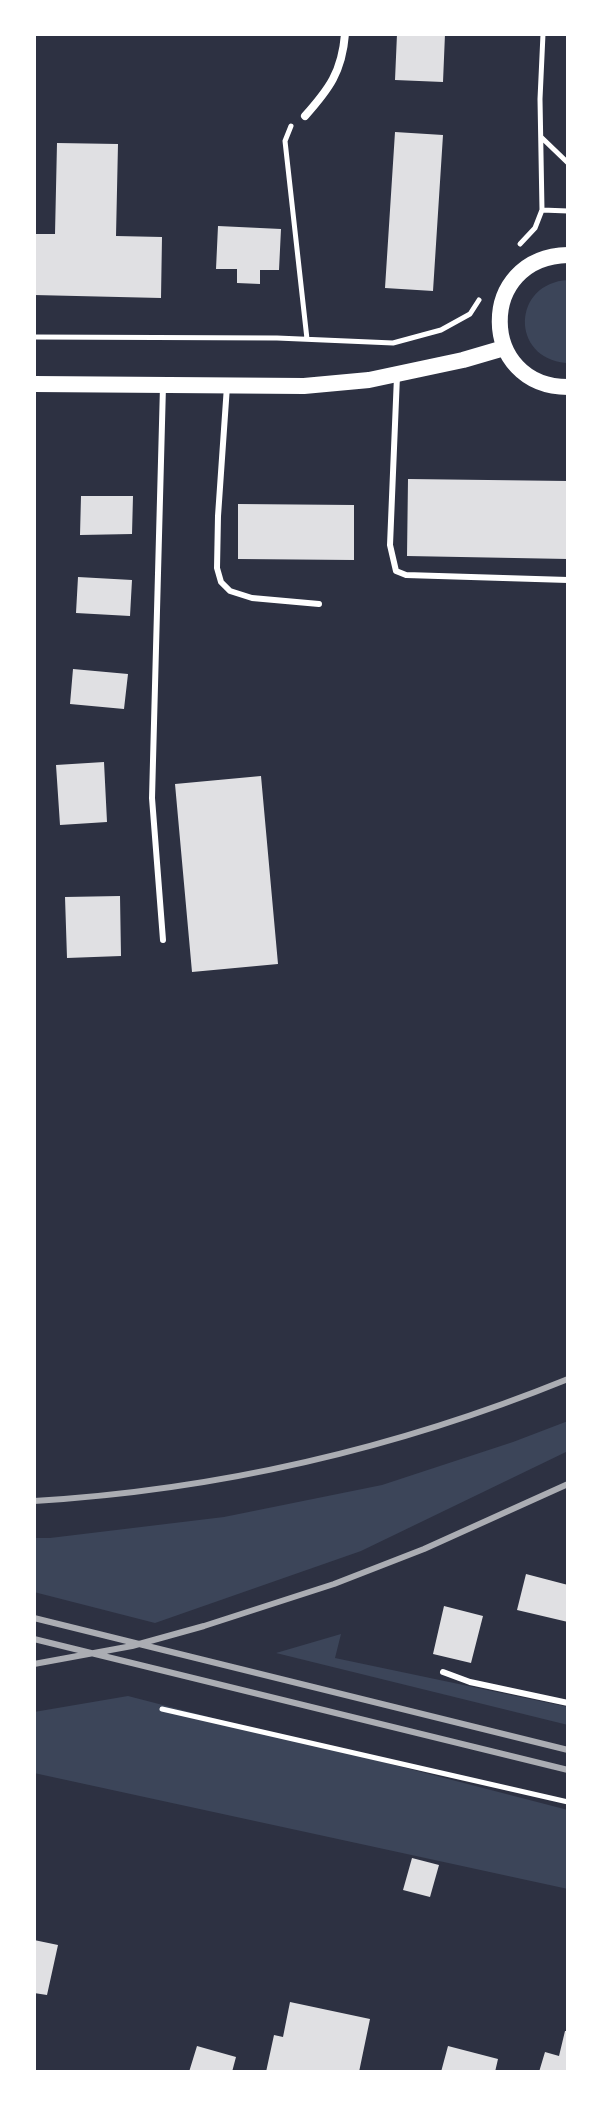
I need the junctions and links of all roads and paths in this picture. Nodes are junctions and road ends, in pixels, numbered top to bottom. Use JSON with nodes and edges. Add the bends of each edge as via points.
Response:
{"nodes":[{"id":1,"x":345,"y":34,"type":"edge"},
{"id":2,"x":543,"y":34,"type":"edge"},
{"id":3,"x":305,"y":116,"type":"joint"},
{"id":4,"x":541,"y":136,"type":"junction"},
{"id":5,"x":568,"y":163,"type":"edge"},
{"id":6,"x":542,"y":210,"type":"junction"},
{"id":7,"x":568,"y":211,"type":"edge"},
{"id":8,"x":513,"y":250,"type":"dead end"},
{"id":9,"x":568,"y":255,"type":"edge"},
{"id":10,"x":484,"y":292,"type":"dead end"},
{"id":11,"x":34,"y":337,"type":"edge"},
{"id":12,"x":307,"y":339,"type":"junction"},
{"id":13,"x":504,"y":348,"type":"junction"},
{"id":14,"x":397,"y":374,"type":"junction"},
{"id":15,"x":34,"y":384,"type":"edge"},
{"id":16,"x":163,"y":386,"type":"junction"},
{"id":17,"x":227,"y":386,"type":"junction"},
{"id":18,"x":568,"y":387,"type":"edge"},
{"id":19,"x":568,"y":580,"type":"edge"},
{"id":20,"x":319,"y":604,"type":"dead end"},
{"id":21,"x":163,"y":940,"type":"dead end"},
{"id":22,"x":443,"y":1672,"type":"dead end"},
{"id":23,"x":568,"y":1703,"type":"edge"},
{"id":24,"x":162,"y":1709,"type":"dead end"},
{"id":25,"x":568,"y":1802,"type":"edge"}],
"edges":[{"from":1,"to":3,"type":"street","via":[[329,89]]},
{"from":2,"to":4,"type":"path"},
{"from":3,"to":12,"type":"path","via":[[294,122],[285,141]]},
{"from":4,"to":5,"type":"path"},
{"from":4,"to":6,"type":"path"},
{"from":6,"to":7,"type":"path"},
{"from":6,"to":8,"type":"path","via":[[535,228]]},
{"from":9,"to":13,"type":"main road","via":[[540,259],[507,289],[499,318]]},
{"from":10,"to":12,"type":"path","via":[[470,314],[441,330],[393,343]]},
{"from":11,"to":12,"type":"path"},
{"from":13,"to":14,"type":"main road"},
{"from":13,"to":18,"type":"main road","via":[[529,376]]},
{"from":14,"to":17,"type":"main road","via":[[304,386]]},
{"from":14,"to":19,"type":"lane","via":[[390,545],[396,571]]},
{"from":15,"to":16,"type":"main road"},
{"from":16,"to":17,"type":"main road"},
{"from":16,"to":21,"type":"lane","via":[[152,798]]},
{"from":17,"to":20,"type":"lane","via":[[218,516],[221,582],[252,598]]},
{"from":22,"to":23,"type":"lane"},
{"from":24,"to":25,"type":"path"}]}
